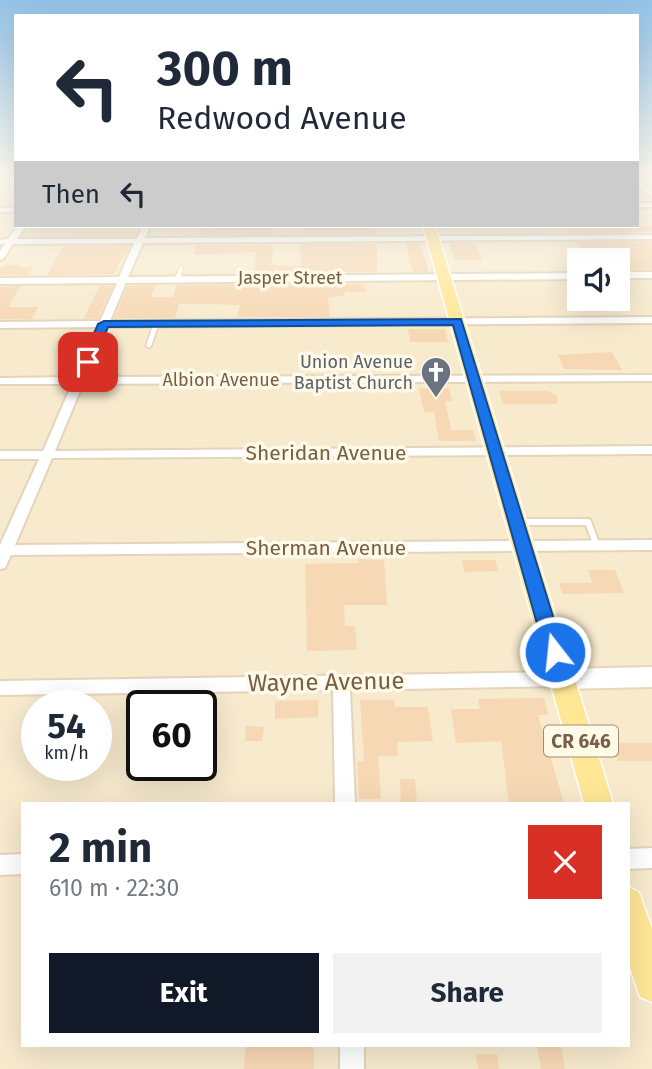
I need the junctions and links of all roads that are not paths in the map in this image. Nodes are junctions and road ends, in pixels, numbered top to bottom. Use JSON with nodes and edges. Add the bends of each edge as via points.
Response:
{"nodes":[{"id":1,"x":21,"y":228,"type":"edge"},
{"id":2,"x":145,"y":228,"type":"edge"},
{"id":3,"x":431,"y":232,"type":"edge"},
{"id":4,"x":652,"y":237,"type":"edge"},
{"id":5,"x":139,"y":241,"type":"junction"},
{"id":6,"x":0,"y":242,"type":"edge"},
{"id":7,"x":11,"y":242,"type":"junction"},
{"id":8,"x":0,"y":257,"type":"edge"},
{"id":9,"x":181,"y":268,"type":"dead end"},
{"id":10,"x":630,"y":275,"type":"edge"},
{"id":11,"x":652,"y":275,"type":"edge"},
{"id":12,"x":567,"y":276,"type":"edge"},
{"id":13,"x":444,"y":277,"type":"junction"},
{"id":14,"x":178,"y":279,"type":"junction"},
{"id":15,"x":123,"y":280,"type":"junction"},
{"id":16,"x":0,"y":281,"type":"edge"},
{"id":17,"x":649,"y":320,"type":"edge"},
{"id":18,"x":457,"y":322,"type":"junction"},
{"id":19,"x":104,"y":324,"type":"junction"},
{"id":20,"x":156,"y":324,"type":"junction"},
{"id":21,"x":0,"y":325,"type":"edge"},
{"id":22,"x":652,"y":329,"type":"edge"},
{"id":23,"x":149,"y":345,"type":"dead end"},
{"id":24,"x":474,"y":378,"type":"junction"},
{"id":25,"x":652,"y":378,"type":"edge"},
{"id":26,"x":0,"y":381,"type":"edge"},
{"id":27,"x":80,"y":381,"type":"junction"},
{"id":28,"x":652,"y":450,"type":"edge"},
{"id":29,"x":495,"y":451,"type":"junction"},
{"id":30,"x":49,"y":454,"type":"junction"},
{"id":31,"x":0,"y":455,"type":"edge"},
{"id":32,"x":526,"y":522,"type":"junction"},
{"id":33,"x":652,"y":545,"type":"edge"},
{"id":34,"x":597,"y":546,"type":"junction"},
{"id":35,"x":524,"y":547,"type":"junction"},
{"id":36,"x":3,"y":550,"type":"edge"},
{"id":37,"x":0,"y":564,"type":"edge"},
{"id":38,"x":652,"y":677,"type":"edge"},
{"id":39,"x":562,"y":678,"type":"junction"},
{"id":40,"x":341,"y":682,"type":"junction"},
{"id":41,"x":0,"y":688,"type":"edge"},
{"id":42,"x":345,"y":802,"type":"edge"},
{"id":43,"x":599,"y":802,"type":"edge"},
{"id":44,"x":652,"y":858,"type":"edge"},
{"id":45,"x":630,"y":859,"type":"edge"},
{"id":46,"x":21,"y":864,"type":"edge"},
{"id":47,"x":0,"y":865,"type":"edge"},
{"id":48,"x":630,"y":911,"type":"edge"},
{"id":49,"x":652,"y":985,"type":"edge"},
{"id":50,"x":352,"y":1047,"type":"edge"},
{"id":51,"x":352,"y":1069,"type":"edge"}],
"edges":[{"from":1,"to":7,"type":"street"},
{"from":2,"to":5,"type":"street"},
{"from":3,"to":4,"type":"street"},
{"from":3,"to":5,"type":"street"},
{"from":3,"to":13,"type":"main road","number":"CR 646"},
{"from":5,"to":7,"type":"street"},
{"from":5,"to":15,"type":"street"},
{"from":6,"to":7,"type":"street"},
{"from":7,"to":8,"type":"street"},
{"from":9,"to":14,"type":"lane"},
{"from":10,"to":11,"type":"street"},
{"from":12,"to":13,"type":"street","name":"Jasper Street"},
{"from":13,"to":14,"type":"street","name":"Jasper Street"},
{"from":13,"to":18,"type":"main road","number":"CR 646"},
{"from":14,"to":15,"type":"street","name":"Jasper Street"},
{"from":15,"to":16,"type":"street","name":"Jasper Street"},
{"from":15,"to":19,"type":"street"},
{"from":17,"to":18,"type":"street"},
{"from":17,"to":22,"type":"street"},
{"from":18,"to":20,"type":"street"},
{"from":18,"to":24,"type":"main road","number":"CR 646"},
{"from":19,"to":20,"type":"street"},
{"from":19,"to":21,"type":"street"},
{"from":19,"to":27,"type":"street"},
{"from":20,"to":23,"type":"lane"},
{"from":24,"to":25,"type":"street","name":"Albion Avenue"},
{"from":24,"to":27,"type":"street","name":"Albion Avenue"},
{"from":24,"to":29,"type":"main road","number":"CR 646"},
{"from":26,"to":27,"type":"street","name":"Albion Avenue"},
{"from":27,"to":30,"type":"street"},
{"from":28,"to":29,"type":"street","name":"Sheridan Avenue"},
{"from":29,"to":30,"type":"street","name":"Sheridan Avenue"},
{"from":29,"to":32,"type":"main road","number":"CR 646"},
{"from":30,"to":31,"type":"street","name":"Sheridan Avenue"},
{"from":30,"to":36,"type":"street"},
{"from":32,"to":34,"type":"lane","via":[[588,522]]},
{"from":32,"to":35,"type":"main road","number":"CR 646"},
{"from":33,"to":34,"type":"street","name":"Sherman Avenue"},
{"from":34,"to":35,"type":"street","name":"Sherman Avenue"},
{"from":35,"to":36,"type":"street","name":"Sherman Avenue"},
{"from":35,"to":39,"type":"main road","number":"CR 646"},
{"from":36,"to":37,"type":"street"},
{"from":38,"to":39,"type":"main road","name":"Wayne Avenue"},
{"from":39,"to":40,"type":"street","name":"Wayne Avenue"},
{"from":39,"to":43,"type":"main road","number":"CR 646"},
{"from":40,"to":41,"type":"street","name":"Wayne Avenue"},
{"from":40,"to":42,"type":"street"},
{"from":44,"to":45,"type":"street"},
{"from":46,"to":47,"type":"street"},
{"from":48,"to":49,"type":"main road"},
{"from":50,"to":51,"type":"street"}]}
